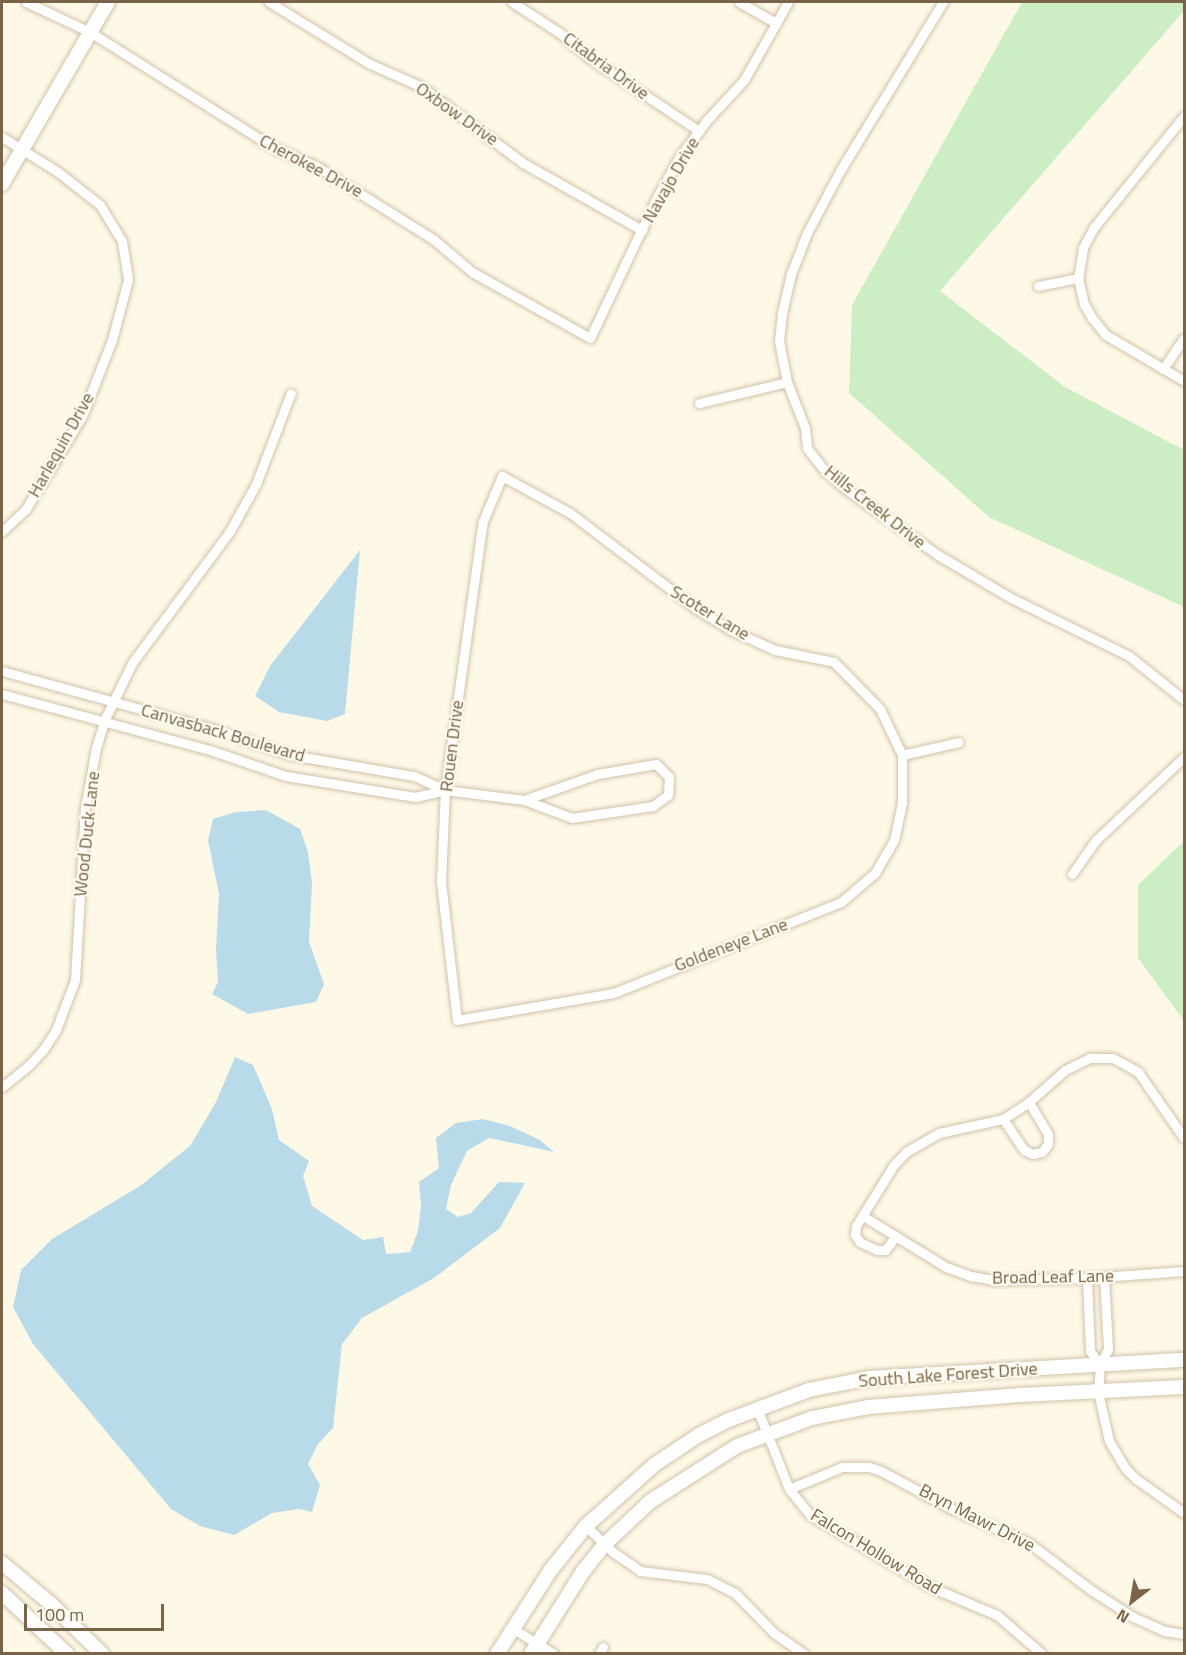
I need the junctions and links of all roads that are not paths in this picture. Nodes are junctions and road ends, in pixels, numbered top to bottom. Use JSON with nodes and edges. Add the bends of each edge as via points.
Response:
{"nodes":[{"id":1,"x":26,"y":2,"type":"edge"},
{"id":2,"x":108,"y":2,"type":"edge"},
{"id":3,"x":269,"y":2,"type":"edge"},
{"id":4,"x":512,"y":2,"type":"edge"},
{"id":5,"x":739,"y":2,"type":"edge"},
{"id":6,"x":788,"y":2,"type":"edge"},
{"id":7,"x":943,"y":2,"type":"edge"},
{"id":8,"x":776,"y":23,"type":"junction"},
{"id":9,"x":90,"y":32,"type":"junction"},
{"id":10,"x":1185,"y":116,"type":"edge"},
{"id":11,"x":699,"y":131,"type":"junction"},
{"id":12,"x":2,"y":137,"type":"edge"},
{"id":13,"x":20,"y":148,"type":"junction"},
{"id":14,"x":2,"y":183,"type":"edge"},
{"id":15,"x":642,"y":230,"type":"junction"},
{"id":16,"x":1078,"y":278,"type":"junction"},
{"id":17,"x":1038,"y":286,"type":"dead end"},
{"id":18,"x":591,"y":338,"type":"joint"},
{"id":19,"x":1185,"y":338,"type":"edge"},
{"id":20,"x":1163,"y":369,"type":"junction"},
{"id":21,"x":1185,"y":381,"type":"edge"},
{"id":22,"x":788,"y":382,"type":"junction"},
{"id":23,"x":291,"y":393,"type":"dead end"},
{"id":24,"x":699,"y":403,"type":"dead end"},
{"id":25,"x":502,"y":476,"type":"joint"},
{"id":26,"x":2,"y":531,"type":"edge"},
{"id":27,"x":2,"y":671,"type":"edge"},
{"id":28,"x":2,"y":694,"type":"edge"},
{"id":29,"x":1185,"y":700,"type":"edge"},
{"id":30,"x":112,"y":702,"type":"junction"},
{"id":31,"x":104,"y":722,"type":"junction"},
{"id":32,"x":959,"y":742,"type":"dead end"},
{"id":33,"x":902,"y":755,"type":"junction"},
{"id":34,"x":1185,"y":757,"type":"edge"},
{"id":35,"x":445,"y":790,"type":"junction"},
{"id":36,"x":524,"y":801,"type":"junction"},
{"id":37,"x":1072,"y":874,"type":"dead end"},
{"id":38,"x":457,"y":1020,"type":"joint"},
{"id":39,"x":2,"y":1087,"type":"edge"},
{"id":40,"x":1029,"y":1102,"type":"junction"},
{"id":41,"x":1003,"y":1119,"type":"junction"},
{"id":42,"x":1185,"y":1138,"type":"edge"},
{"id":43,"x":863,"y":1216,"type":"junction"},
{"id":44,"x":896,"y":1236,"type":"junction"},
{"id":45,"x":1185,"y":1271,"type":"edge"},
{"id":46,"x":1104,"y":1277,"type":"junction"},
{"id":47,"x":1087,"y":1278,"type":"junction"},
{"id":48,"x":1185,"y":1360,"type":"edge"},
{"id":49,"x":1100,"y":1365,"type":"junction"},
{"id":50,"x":1185,"y":1387,"type":"edge"},
{"id":51,"x":1098,"y":1392,"type":"junction"},
{"id":52,"x":757,"y":1408,"type":"junction"},
{"id":53,"x":767,"y":1434,"type":"junction"},
{"id":54,"x":789,"y":1489,"type":"junction"},
{"id":55,"x":1185,"y":1513,"type":"edge"},
{"id":56,"x":586,"y":1526,"type":"junction"},
{"id":57,"x":605,"y":1544,"type":"junction"},
{"id":58,"x":2,"y":1563,"type":"edge"},
{"id":59,"x":2,"y":1593,"type":"edge"},
{"id":60,"x":512,"y":1628,"type":"junction"},
{"id":61,"x":1185,"y":1634,"type":"edge"},
{"id":62,"x":534,"y":1648,"type":"edge"},
{"id":63,"x":67,"y":1653,"type":"edge"},
{"id":64,"x":102,"y":1653,"type":"edge"},
{"id":65,"x":497,"y":1653,"type":"edge"},
{"id":66,"x":554,"y":1653,"type":"edge"},
{"id":67,"x":804,"y":1653,"type":"edge"},
{"id":68,"x":1042,"y":1653,"type":"edge"}],
"edges":[{"from":1,"to":9,"type":"street","name":"Cherokee Drive"},
{"from":2,"to":9,"type":"main road"},
{"from":3,"to":15,"type":"street","name":"Oxbow Drive","via":[[368,63],[420,86],[523,163]]},
{"from":4,"to":11,"type":"street","name":"Citabria Drive"},
{"from":5,"to":8,"type":"street"},
{"from":6,"to":8,"type":"street","name":"Navajo Drive"},
{"from":7,"to":22,"type":"street","name":"Hills Creek Drive","via":[[841,169],[807,233],[791,274],[782,313],[779,341]]},
{"from":8,"to":11,"type":"street","name":"Navajo Drive","via":[[744,80]]},
{"from":9,"to":13,"type":"main road"},
{"from":9,"to":18,"type":"street","name":"Cherokee Drive","via":[[276,149],[316,166],[393,212],[472,272]]},
{"from":10,"to":16,"type":"street","via":[[1094,227],[1083,248]]},
{"from":11,"to":15,"type":"street","name":"Navajo Drive","via":[[680,156]]},
{"from":12,"to":13,"type":"street","name":"Harlequin Drive"},
{"from":13,"to":14,"type":"main road"},
{"from":13,"to":26,"type":"street","name":"Harlequin Drive","via":[[100,205],[122,241],[128,280],[112,340],[82,416],[26,509]]},
{"from":15,"to":18,"type":"street","name":"Navajo Drive"},
{"from":16,"to":17,"type":"street"},
{"from":16,"to":20,"type":"street","via":[[1084,304],[1106,335]]},
{"from":19,"to":20,"type":"street"},
{"from":20,"to":21,"type":"street"},
{"from":22,"to":24,"type":"street"},
{"from":22,"to":29,"type":"street","name":"Hills Creek Drive","via":[[805,428],[807,448],[826,472],[855,496],[938,555],[1011,598],[1129,656]]},
{"from":23,"to":30,"type":"street","name":"Wood Duck Lane","via":[[256,484],[230,531],[132,663]]},
{"from":25,"to":33,"type":"street","name":"Scoter Lane","via":[[570,513],[695,608],[733,631],[775,650],[834,662],[880,709]]},
{"from":25,"to":35,"type":"street","name":"Rouen Drive","via":[[483,521]]},
{"from":27,"to":30,"type":"street","name":"Canvasback Boulevard"},
{"from":28,"to":31,"type":"street","name":"Canvasback Boulevard"},
{"from":30,"to":31,"type":"street","name":"Wood Duck Lane"},
{"from":30,"to":35,"type":"street","name":"Canvasback Boulevard","via":[[291,755],[414,776]]},
{"from":31,"to":35,"type":"street","name":"Canvasback Boulevard","via":[[210,750],[286,776],[415,797]]},
{"from":31,"to":39,"type":"street","name":"Wood Duck Lane","via":[[86,808],[75,980],[56,1030],[43,1050]]},
{"from":32,"to":33,"type":"street"},
{"from":33,"to":38,"type":"street","name":"Goldeneye Lane","via":[[902,803],[894,840],[874,873],[841,902],[613,993]]},
{"from":34,"to":37,"type":"street","via":[[1096,840]]},
{"from":35,"to":36,"type":"street","name":"Canvasback Boulevard"},
{"from":35,"to":38,"type":"street","name":"Rouen Drive","via":[[441,882]]},
{"from":36,"to":36,"type":"street","name":"Canvasback Boulevard","via":[[598,774],[656,764],[669,777],[668,795],[653,806],[572,818]]},
{"from":40,"to":41,"type":"street"},
{"from":40,"to":41,"type":"street","via":[[1048,1134],[1048,1144],[1042,1152],[1024,1150]]},
{"from":40,"to":42,"type":"street","via":[[1076,1063],[1107,1057],[1138,1072]]},
{"from":41,"to":43,"type":"street","via":[[939,1133],[921,1141],[893,1166]]},
{"from":43,"to":44,"type":"street","name":"Broad Leaf Lane"},
{"from":43,"to":44,"type":"street","via":[[855,1235],[860,1242],[885,1250]]},
{"from":44,"to":47,"type":"street","name":"Broad Leaf Lane","via":[[946,1267],[971,1276],[993,1280]]},
{"from":45,"to":46,"type":"street","name":"Broad Leaf Lane"},
{"from":46,"to":47,"type":"street","name":"Broad Leaf Lane"},
{"from":46,"to":49,"type":"street","via":[[1108,1349]]},
{"from":47,"to":49,"type":"street","via":[[1090,1351]]},
{"from":48,"to":49,"type":"main road","name":"South Lake Forest Drive"},
{"from":49,"to":51,"type":"street"},
{"from":49,"to":52,"type":"main road","name":"South Lake Forest Drive","via":[[869,1378],[809,1390]]},
{"from":50,"to":51,"type":"main road","name":"South Lake Forest Drive"},
{"from":51,"to":53,"type":"main road","name":"South Lake Forest Drive","via":[[868,1407],[812,1418]]},
{"from":51,"to":55,"type":"street","via":[[1109,1441],[1125,1468],[1153,1493]]},
{"from":52,"to":53,"type":"street","name":"Falcon Hollow Road"},
{"from":52,"to":56,"type":"main road","name":"South Lake Forest Drive","via":[[706,1431],[672,1452]]},
{"from":53,"to":54,"type":"street","name":"Falcon Hollow Road"},
{"from":53,"to":57,"type":"main road","name":"South Lake Forest Drive","via":[[727,1451],[687,1476],[651,1501]]},
{"from":54,"to":61,"type":"street","name":"Bryn Mawr Drive","via":[[842,1467],[881,1471],[1036,1547],[1133,1617],[1165,1631]]},
{"from":54,"to":68,"type":"street","name":"Falcon Hollow Road","via":[[801,1506],[822,1523],[933,1588],[997,1615]]},
{"from":56,"to":57,"type":"street"},
{"from":56,"to":60,"type":"main road","name":"South Lake Forest Drive","via":[[550,1570]]},
{"from":57,"to":62,"type":"main road","name":"South Lake Forest Drive"},
{"from":57,"to":67,"type":"street","via":[[640,1571],[707,1579],[726,1587],[745,1600],[774,1634]]},
{"from":58,"to":64,"type":"main road"},
{"from":59,"to":63,"type":"main road"},
{"from":60,"to":62,"type":"street"},
{"from":60,"to":65,"type":"main road","name":"South Lake Forest Drive"},
{"from":62,"to":66,"type":"street"}]}
